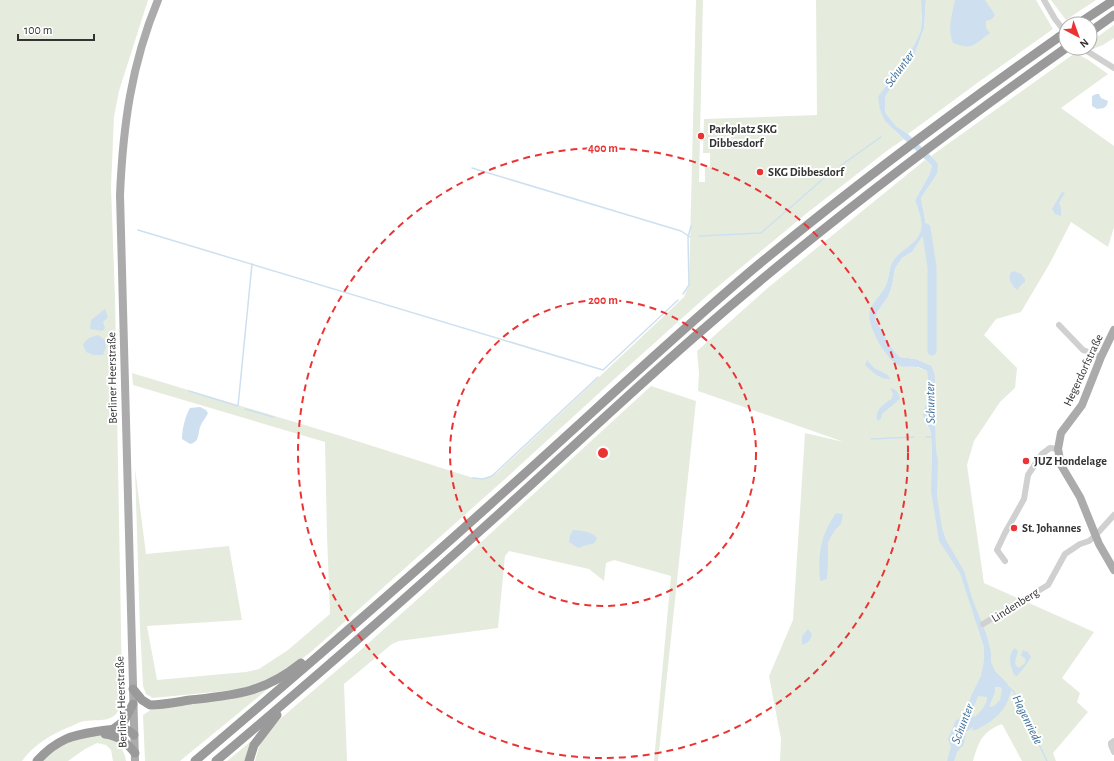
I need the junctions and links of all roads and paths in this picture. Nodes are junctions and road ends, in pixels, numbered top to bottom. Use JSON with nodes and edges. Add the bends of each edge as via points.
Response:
{"nodes":[{"id":1,"x":158,"y":0,"type":"edge"},
{"id":2,"x":1044,"y":0,"type":"edge"},
{"id":3,"x":1114,"y":0,"type":"edge"},
{"id":4,"x":1090,"y":16,"type":"edge"},
{"id":5,"x":1114,"y":16,"type":"edge"},
{"id":6,"x":1058,"y":24,"type":"edge"},
{"id":7,"x":1098,"y":27,"type":"edge"},
{"id":8,"x":1058,"y":38,"type":"edge"},
{"id":9,"x":1058,"y":54,"type":"edge"},
{"id":10,"x":1095,"y":56,"type":"edge"},
{"id":11,"x":1114,"y":68,"type":"edge"},
{"id":12,"x":1059,"y":325,"type":"dead end"},
{"id":13,"x":1114,"y":330,"type":"edge"},
{"id":14,"x":1101,"y":357,"type":"junction"},
{"id":15,"x":1058,"y":449,"type":"junction"},
{"id":16,"x":1114,"y":515,"type":"edge"},
{"id":17,"x":1095,"y":536,"type":"junction"},
{"id":18,"x":1005,"y":561,"type":"dead end"},
{"id":19,"x":1114,"y":570,"type":"edge"},
{"id":20,"x":984,"y":624,"type":"dead end"},
{"id":21,"x":325,"y":651,"type":"junction"},
{"id":22,"x":133,"y":689,"type":"junction"},
{"id":23,"x":285,"y":703,"type":"junction"},
{"id":24,"x":133,"y":704,"type":"junction"},
{"id":25,"x":112,"y":730,"type":"junction"},
{"id":26,"x":95,"y":733,"type":"junction"},
{"id":27,"x":134,"y":735,"type":"junction"},
{"id":28,"x":1114,"y":741,"type":"edge"},
{"id":29,"x":1114,"y":752,"type":"edge"},
{"id":30,"x":135,"y":757,"type":"edge"},
{"id":31,"x":37,"y":761,"type":"edge"},
{"id":32,"x":195,"y":761,"type":"edge"},
{"id":33,"x":216,"y":761,"type":"edge"},
{"id":34,"x":249,"y":761,"type":"edge"}],
"edges":[{"from":1,"to":22,"type":"main road","name":"Berliner Heerstraße","via":[[132,84],[124,130],[120,195]]},
{"from":2,"to":6,"type":"street"},
{"from":3,"to":4,"type":"highway"},
{"from":5,"to":7,"type":"highway"},
{"from":8,"to":21,"type":"highway","via":[[972,98],[868,176],[704,311]]},
{"from":9,"to":23,"type":"highway","via":[[885,180],[700,332],[409,595]]},
{"from":10,"to":11,"type":"street"},
{"from":12,"to":14,"type":"street","via":[[1081,348]]},
{"from":13,"to":14,"type":"main road","name":"Hegerdorfstraße"},
{"from":14,"to":15,"type":"main road","name":"Hegerdorfstraße","via":[[1082,405],[1062,433]]},
{"from":15,"to":17,"type":"main road","via":[[1061,466],[1080,497]]},
{"from":15,"to":18,"type":"street","via":[[1050,448],[1042,454],[1028,475],[1024,499],[997,550]]},
{"from":16,"to":17,"type":"street","name":"Lindenberg"},
{"from":17,"to":19,"type":"main road"},
{"from":17,"to":20,"type":"street","name":"Lindenberg","via":[[1065,554],[1048,585]]},
{"from":21,"to":22,"type":"highway","via":[[312,655],[273,683],[245,693],[154,705],[147,704]]},
{"from":21,"to":32,"type":"highway"},
{"from":22,"to":24,"type":"main road","name":"Berliner Heerstraße"},
{"from":23,"to":33,"type":"highway"},
{"from":23,"to":34,"type":"highway","via":[[254,745]]},
{"from":24,"to":25,"type":"highway","via":[[124,721]]},
{"from":24,"to":27,"type":"main road","name":"Berliner Heerstraße"},
{"from":25,"to":26,"type":"highway"},
{"from":25,"to":27,"type":"highway","via":[[126,730]]},
{"from":26,"to":30,"type":"highway","via":[[116,736],[127,743]]},
{"from":26,"to":31,"type":"highway","via":[[67,738],[53,746]]},
{"from":27,"to":30,"type":"main road","name":"Berliner Heerstraße"},
{"from":28,"to":29,"type":"street","via":[[1111,746]]}]}
